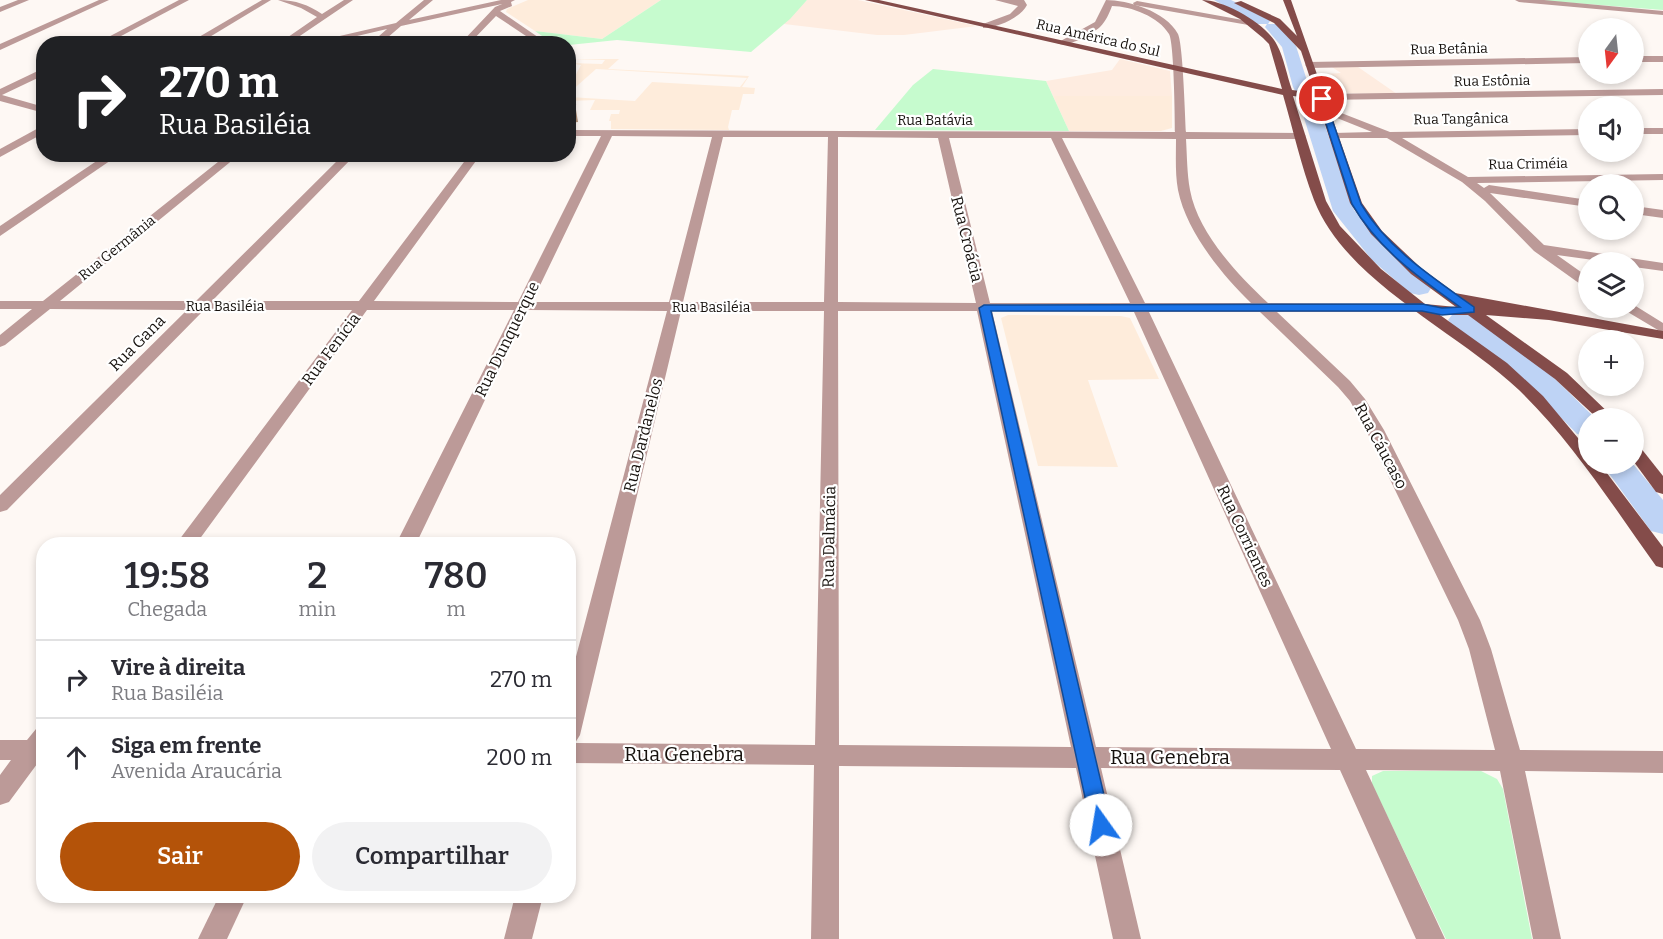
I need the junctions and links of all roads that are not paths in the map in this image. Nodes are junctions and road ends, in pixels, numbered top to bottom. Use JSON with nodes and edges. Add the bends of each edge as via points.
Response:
{"nodes":[{"id":1,"x":25,"y":0,"type":"edge"},
{"id":2,"x":105,"y":0,"type":"edge"},
{"id":3,"x":185,"y":0,"type":"edge"},
{"id":4,"x":267,"y":0,"type":"edge"},
{"id":5,"x":282,"y":0,"type":"edge"},
{"id":6,"x":349,"y":0,"type":"edge"},
{"id":7,"x":429,"y":0,"type":"edge"},
{"id":8,"x":511,"y":0,"type":"edge"},
{"id":9,"x":517,"y":0,"type":"edge"},
{"id":10,"x":869,"y":0,"type":"edge"},
{"id":11,"x":999,"y":0,"type":"edge"},
{"id":12,"x":1124,"y":0,"type":"edge"},
{"id":13,"x":1206,"y":0,"type":"edge"},
{"id":14,"x":1283,"y":0,"type":"edge"},
{"id":15,"x":1519,"y":0,"type":"edge"},
{"id":16,"x":1233,"y":1,"type":"edge"},
{"id":17,"x":1022,"y":2,"type":"edge"},
{"id":18,"x":1109,"y":2,"type":"edge"},
{"id":19,"x":1263,"y":3,"type":"dead end"},
{"id":20,"x":496,"y":8,"type":"junction"},
{"id":21,"x":1145,"y":8,"type":"junction"},
{"id":22,"x":0,"y":10,"type":"edge"},
{"id":23,"x":1663,"y":13,"type":"edge"},
{"id":24,"x":322,"y":17,"type":"junction"},
{"id":25,"x":1293,"y":18,"type":"junction"},
{"id":26,"x":1279,"y":23,"type":"junction"},
{"id":27,"x":399,"y":24,"type":"junction"},
{"id":28,"x":1254,"y":24,"type":"junction"},
{"id":29,"x":986,"y":26,"type":"junction"},
{"id":30,"x":115,"y":36,"type":"edge"},
{"id":31,"x":205,"y":36,"type":"edge"},
{"id":32,"x":294,"y":36,"type":"edge"},
{"id":33,"x":345,"y":36,"type":"edge"},
{"id":34,"x":384,"y":36,"type":"edge"},
{"id":35,"x":471,"y":36,"type":"edge"},
{"id":36,"x":533,"y":36,"type":"edge"},
{"id":37,"x":1061,"y":43,"type":"junction"},
{"id":38,"x":0,"y":47,"type":"edge"},
{"id":39,"x":1305,"y":50,"type":"junction"},
{"id":40,"x":1644,"y":59,"type":"edge"},
{"id":41,"x":1663,"y":59,"type":"edge"},
{"id":42,"x":1578,"y":60,"type":"edge"},
{"id":43,"x":1309,"y":65,"type":"junction"},
{"id":44,"x":1179,"y":70,"type":"junction"},
{"id":45,"x":36,"y":75,"type":"edge"},
{"id":46,"x":1663,"y":92,"type":"edge"},
{"id":47,"x":0,"y":95,"type":"edge"},
{"id":48,"x":1290,"y":97,"type":"junction"},
{"id":49,"x":1323,"y":104,"type":"junction"},
{"id":50,"x":36,"y":107,"type":"edge"},
{"id":51,"x":1663,"y":130,"type":"edge"},
{"id":52,"x":1644,"y":131,"type":"edge"},
{"id":53,"x":1578,"y":132,"type":"edge"},
{"id":54,"x":36,"y":133,"type":"edge"},
{"id":55,"x":576,"y":133,"type":"edge"},
{"id":56,"x":609,"y":133,"type":"junction"},
{"id":57,"x":718,"y":134,"type":"junction"},
{"id":58,"x":833,"y":135,"type":"junction"},
{"id":59,"x":943,"y":135,"type":"junction"},
{"id":60,"x":1055,"y":135,"type":"junction"},
{"id":61,"x":1181,"y":135,"type":"junction"},
{"id":62,"x":1301,"y":136,"type":"junction"},
{"id":63,"x":1334,"y":136,"type":"junction"},
{"id":64,"x":1391,"y":136,"type":"junction"},
{"id":65,"x":0,"y":154,"type":"edge"},
{"id":66,"x":103,"y":162,"type":"edge"},
{"id":67,"x":225,"y":162,"type":"edge"},
{"id":68,"x":343,"y":162,"type":"edge"},
{"id":69,"x":470,"y":162,"type":"edge"},
{"id":70,"x":1663,"y":177,"type":"edge"},
{"id":71,"x":1471,"y":184,"type":"junction"},
{"id":72,"x":1578,"y":201,"type":"edge"},
{"id":73,"x":1644,"y":211,"type":"edge"},
{"id":74,"x":1663,"y":214,"type":"edge"},
{"id":75,"x":0,"y":232,"type":"edge"},
{"id":76,"x":1539,"y":248,"type":"junction"},
{"id":77,"x":1578,"y":254,"type":"edge"},
{"id":78,"x":1644,"y":264,"type":"edge"},
{"id":79,"x":1663,"y":267,"type":"edge"},
{"id":80,"x":1578,"y":276,"type":"edge"},
{"id":81,"x":1439,"y":304,"type":"junction"},
{"id":82,"x":0,"y":305,"type":"edge"},
{"id":83,"x":46,"y":305,"type":"junction"},
{"id":84,"x":198,"y":306,"type":"junction"},
{"id":85,"x":363,"y":306,"type":"junction"},
{"id":86,"x":523,"y":307,"type":"junction"},
{"id":87,"x":675,"y":307,"type":"junction"},
{"id":88,"x":831,"y":308,"type":"junction"},
{"id":89,"x":984,"y":308,"type":"junction"},
{"id":90,"x":1140,"y":308,"type":"junction"},
{"id":91,"x":1264,"y":309,"type":"junction"},
{"id":92,"x":1470,"y":309,"type":"junction"},
{"id":93,"x":1533,"y":312,"type":"junction"},
{"id":94,"x":1644,"y":317,"type":"edge"},
{"id":95,"x":1663,"y":328,"type":"edge"},
{"id":96,"x":1663,"y":335,"type":"edge"},
{"id":97,"x":0,"y":342,"type":"edge"},
{"id":98,"x":1595,"y":408,"type":"edge"},
{"id":99,"x":1578,"y":446,"type":"edge"},
{"id":100,"x":1644,"y":464,"type":"edge"},
{"id":101,"x":1599,"y":474,"type":"edge"},
{"id":102,"x":1663,"y":488,"type":"edge"},
{"id":103,"x":0,"y":506,"type":"edge"},
{"id":104,"x":191,"y":537,"type":"edge"},
{"id":105,"x":409,"y":537,"type":"edge"},
{"id":106,"x":1663,"y":561,"type":"edge"},
{"id":107,"x":576,"y":703,"type":"edge"},
{"id":108,"x":36,"y":746,"type":"edge"},
{"id":109,"x":0,"y":750,"type":"edge"},
{"id":110,"x":36,"y":750,"type":"edge"},
{"id":111,"x":576,"y":753,"type":"edge"},
{"id":112,"x":826,"y":755,"type":"junction"},
{"id":113,"x":1086,"y":757,"type":"junction"},
{"id":114,"x":1346,"y":758,"type":"junction"},
{"id":115,"x":1510,"y":759,"type":"junction"},
{"id":116,"x":1663,"y":762,"type":"edge"},
{"id":117,"x":0,"y":794,"type":"edge"},
{"id":118,"x":230,"y":903,"type":"edge"},
{"id":119,"x":527,"y":903,"type":"edge"},
{"id":120,"x":212,"y":939,"type":"edge"},
{"id":121,"x":518,"y":939,"type":"edge"},
{"id":122,"x":825,"y":939,"type":"edge"},
{"id":123,"x":1127,"y":939,"type":"edge"},
{"id":124,"x":1431,"y":939,"type":"edge"},
{"id":125,"x":1547,"y":939,"type":"edge"}],
"edges":[{"from":1,"to":22,"type":"street"},
{"from":2,"to":38,"type":"street"},
{"from":3,"to":30,"type":"street"},
{"from":4,"to":31,"type":"street"},
{"from":5,"to":24,"type":"street","via":[[304,6]]},
{"from":6,"to":24,"type":"street"},
{"from":7,"to":27,"type":"street"},
{"from":8,"to":20,"type":"street"},
{"from":9,"to":20,"type":"street"},
{"from":10,"to":29,"type":"main road","name":"Rua América do Sul"},
{"from":11,"to":17,"type":"street"},
{"from":12,"to":21,"type":"street"},
{"from":13,"to":28,"type":"main road"},
{"from":14,"to":25,"type":"main road"},
{"from":15,"to":23,"type":"street"},
{"from":16,"to":19,"type":"main road"},
{"from":16,"to":26,"type":"main road"},
{"from":17,"to":29,"type":"street","via":[[1020,11],[1013,16]]},
{"from":18,"to":21,"type":"street","name":"Rua Cáucaso"},
{"from":18,"to":37,"type":"street","via":[[1098,25]]},
{"from":20,"to":27,"type":"street"},
{"from":20,"to":35,"type":"street"},
{"from":20,"to":36,"type":"street"},
{"from":21,"to":28,"type":"street"},
{"from":21,"to":44,"type":"street","name":"Rua Cáucaso","via":[[1175,36]]},
{"from":24,"to":32,"type":"street"},
{"from":25,"to":26,"type":"main road"},
{"from":25,"to":39,"type":"main road"},
{"from":26,"to":28,"type":"main road"},
{"from":26,"to":39,"type":"main road"},
{"from":27,"to":33,"type":"street"},
{"from":27,"to":34,"type":"street"},
{"from":28,"to":48,"type":"main road","via":[[1273,44]]},
{"from":29,"to":37,"type":"main road","name":"Rua América do Sul"},
{"from":37,"to":44,"type":"main road","name":"Rua América do Sul"},
{"from":39,"to":43,"type":"main road"},
{"from":40,"to":41,"type":"street"},
{"from":42,"to":43,"type":"street","name":"Rua Betânia"},
{"from":43,"to":49,"type":"main road"},
{"from":44,"to":48,"type":"main road","name":"Rua América do Sul"},
{"from":44,"to":61,"type":"street","name":"Rua Cáucaso"},
{"from":45,"to":47,"type":"street"},
{"from":46,"to":49,"type":"street","name":"Rua Estônia"},
{"from":47,"to":50,"type":"street"},
{"from":48,"to":49,"type":"main road","name":"Rua América do Sul"},
{"from":48,"to":62,"type":"main road"},
{"from":49,"to":63,"type":"main road"},
{"from":49,"to":64,"type":"street"},
{"from":51,"to":52,"type":"street"},
{"from":53,"to":64,"type":"street","name":"Rua Tangânica"},
{"from":54,"to":65,"type":"street"},
{"from":55,"to":56,"type":"street","name":"Rua Batávia"},
{"from":56,"to":57,"type":"street","name":"Rua Batávia"},
{"from":56,"to":86,"type":"street","name":"Rua Dunquerque"},
{"from":57,"to":58,"type":"street","name":"Rua Batávia"},
{"from":57,"to":87,"type":"street","name":"Rua Dardanelos"},
{"from":58,"to":59,"type":"street","name":"Rua Batávia"},
{"from":58,"to":88,"type":"street","name":"Rua Dalmácia"},
{"from":59,"to":60,"type":"street","name":"Rua Batávia"},
{"from":59,"to":89,"type":"street","name":"Rua Croácia"},
{"from":60,"to":61,"type":"street","name":"Rua Batávia"},
{"from":60,"to":90,"type":"street","name":"Rua Corrientes"},
{"from":61,"to":62,"type":"street","name":"Rua Batávia"},
{"from":61,"to":91,"type":"street","name":"Rua Cáucaso","via":[[1188,207],[1224,267]]},
{"from":62,"to":81,"type":"main road","via":[[1320,201],[1339,233],[1375,271]]},
{"from":63,"to":64,"type":"street","name":"Rua Tangânica"},
{"from":63,"to":81,"type":"main road","via":[[1356,204],[1365,219]]},
{"from":64,"to":71,"type":"street"},
{"from":66,"to":75,"type":"street"},
{"from":67,"to":83,"type":"street","name":"Rua Germânia"},
{"from":68,"to":84,"type":"street","name":"Rua Gana"},
{"from":69,"to":85,"type":"street","name":"Rua Fenícia"},
{"from":70,"to":71,"type":"street","name":"Rua Criméia"},
{"from":71,"to":72,"type":"street"},
{"from":71,"to":76,"type":"street"},
{"from":73,"to":74,"type":"street"},
{"from":76,"to":77,"type":"street"},
{"from":76,"to":80,"type":"street"},
{"from":78,"to":79,"type":"street"},
{"from":81,"to":91,"type":"street","name":"Rua Basiléia"},
{"from":81,"to":92,"type":"main road"},
{"from":81,"to":93,"type":"main road","via":[[1502,304]]},
{"from":81,"to":99,"type":"main road","via":[[1533,393]]},
{"from":82,"to":83,"type":"street","name":"Rua Basiléia"},
{"from":83,"to":84,"type":"street","name":"Rua Basiléia"},
{"from":83,"to":97,"type":"street","name":"Rua Germânia"},
{"from":84,"to":85,"type":"street","name":"Rua Basiléia"},
{"from":84,"to":103,"type":"street","name":"Rua Gana"},
{"from":85,"to":86,"type":"street","name":"Rua Basiléia"},
{"from":85,"to":104,"type":"street","name":"Rua Fenícia"},
{"from":86,"to":87,"type":"street","name":"Rua Basiléia"},
{"from":86,"to":105,"type":"street","name":"Rua Dunquerque"},
{"from":87,"to":88,"type":"street","name":"Rua Basiléia"},
{"from":87,"to":107,"type":"street","name":"Rua Dardanelos"},
{"from":88,"to":89,"type":"street","name":"Rua Basiléia"},
{"from":88,"to":112,"type":"street","name":"Rua Dalmácia"},
{"from":89,"to":90,"type":"street","name":"Rua Basiléia"},
{"from":89,"to":113,"type":"street","name":"Rua Croácia"},
{"from":90,"to":91,"type":"street","name":"Rua Basiléia"},
{"from":90,"to":114,"type":"street","name":"Rua Corrientes"},
{"from":91,"to":115,"type":"street","name":"Rua Cáucaso","via":[[1344,384],[1375,430],[1469,620]]},
{"from":92,"to":93,"type":"main road"},
{"from":92,"to":98,"type":"main road","via":[[1561,376]]},
{"from":93,"to":96,"type":"main road"},
{"from":94,"to":95,"type":"street"},
{"from":100,"to":102,"type":"main road"},
{"from":101,"to":106,"type":"main road"},
{"from":108,"to":109,"type":"street"},
{"from":110,"to":117,"type":"street"},
{"from":111,"to":112,"type":"street","name":"Rua Genebra"},
{"from":112,"to":113,"type":"street","name":"Rua Genebra"},
{"from":112,"to":122,"type":"street","name":"Rua Dalmácia"},
{"from":113,"to":114,"type":"street","name":"Rua Genebra"},
{"from":113,"to":123,"type":"street","name":"Rua Croácia"},
{"from":114,"to":115,"type":"street","name":"Rua Genebra"},
{"from":114,"to":124,"type":"street","name":"Rua Corrientes"},
{"from":115,"to":116,"type":"street","name":"Rua Genebra"},
{"from":115,"to":125,"type":"street","name":"Rua Cáucaso"},
{"from":118,"to":120,"type":"street"},
{"from":119,"to":121,"type":"street"}]}
